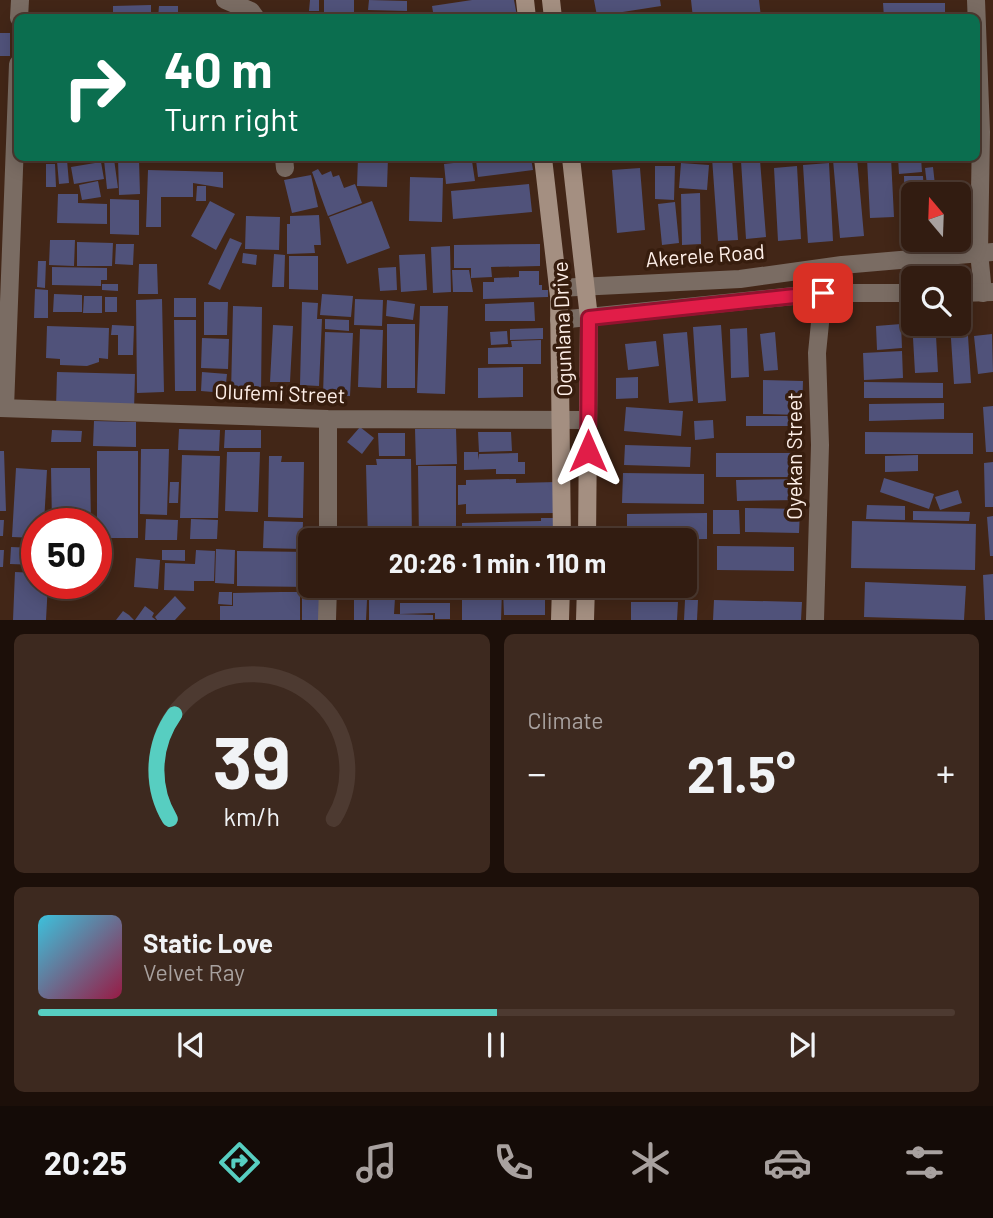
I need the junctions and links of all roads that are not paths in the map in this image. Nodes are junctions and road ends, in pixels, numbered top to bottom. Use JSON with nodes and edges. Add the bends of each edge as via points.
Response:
{"nodes":[{"id":1,"x":225,"y":0,"type":"edge"},
{"id":2,"x":253,"y":14,"type":"edge"},
{"id":3,"x":14,"y":98,"type":"edge"},
{"id":4,"x":980,"y":106,"type":"edge"},
{"id":5,"x":7,"y":158,"type":"edge"},
{"id":6,"x":543,"y":161,"type":"edge"},
{"id":7,"x":570,"y":161,"type":"edge"},
{"id":8,"x":986,"y":252,"type":"edge"},
{"id":9,"x":587,"y":286,"type":"junction"},
{"id":10,"x":558,"y":288,"type":"junction"},
{"id":11,"x":823,"y":293,"type":"junction"},
{"id":12,"x":901,"y":293,"type":"edge"},
{"id":13,"x":988,"y":293,"type":"edge"},
{"id":14,"x":589,"y":318,"type":"junction"},
{"id":15,"x":559,"y":320,"type":"junction"},
{"id":16,"x":2,"y":408,"type":"edge"},
{"id":17,"x":328,"y":419,"type":"junction"},
{"id":18,"x":560,"y":419,"type":"junction"},
{"id":19,"x":588,"y":420,"type":"junction"},
{"id":20,"x":328,"y":528,"type":"edge"},
{"id":21,"x":562,"y":528,"type":"edge"},
{"id":22,"x":587,"y":528,"type":"edge"},
{"id":23,"x":328,"y":598,"type":"edge"},
{"id":24,"x":561,"y":598,"type":"edge"},
{"id":25,"x":586,"y":598,"type":"edge"},
{"id":26,"x":327,"y":620,"type":"edge"},
{"id":27,"x":560,"y":620,"type":"edge"},
{"id":28,"x":585,"y":620,"type":"edge"},
{"id":29,"x":815,"y":620,"type":"edge"}],
"edges":[{"from":1,"to":2,"type":"street"},
{"from":3,"to":5,"type":"street"},
{"from":4,"to":8,"type":"street"},
{"from":5,"to":16,"type":"street"},
{"from":6,"to":10,"type":"main road","name":"Ogunlana Drive"},
{"from":7,"to":9,"type":"main road","name":"Ogunlana Drive"},
{"from":8,"to":9,"type":"street","name":"Akerele Road","via":[[740,279]]},
{"from":8,"to":13,"type":"street"},
{"from":9,"to":10,"type":"street","name":"Akerele Road"},
{"from":9,"to":14,"type":"main road","name":"Ogunlana Drive"},
{"from":10,"to":15,"type":"main road","name":"Ogunlana Drive"},
{"from":11,"to":12,"type":"street"},
{"from":11,"to":14,"type":"street"},
{"from":11,"to":29,"type":"street","name":"Oyekan Street","via":[[817,354],[820,445]]},
{"from":14,"to":15,"type":"street"},
{"from":14,"to":19,"type":"main road","name":"Ogunlana Drive"},
{"from":15,"to":18,"type":"main road","name":"Ogunlana Drive"},
{"from":16,"to":17,"type":"street","name":"Olufemi Street"},
{"from":17,"to":18,"type":"street","name":"Olufemi Street"},
{"from":17,"to":20,"type":"street"},
{"from":18,"to":19,"type":"street","name":"Olufemi Street"},
{"from":18,"to":21,"type":"main road","name":"Ogunlana Drive"},
{"from":19,"to":22,"type":"main road","name":"Ogunlana Drive"},
{"from":23,"to":26,"type":"street"},
{"from":24,"to":27,"type":"main road"},
{"from":25,"to":28,"type":"main road"}]}
